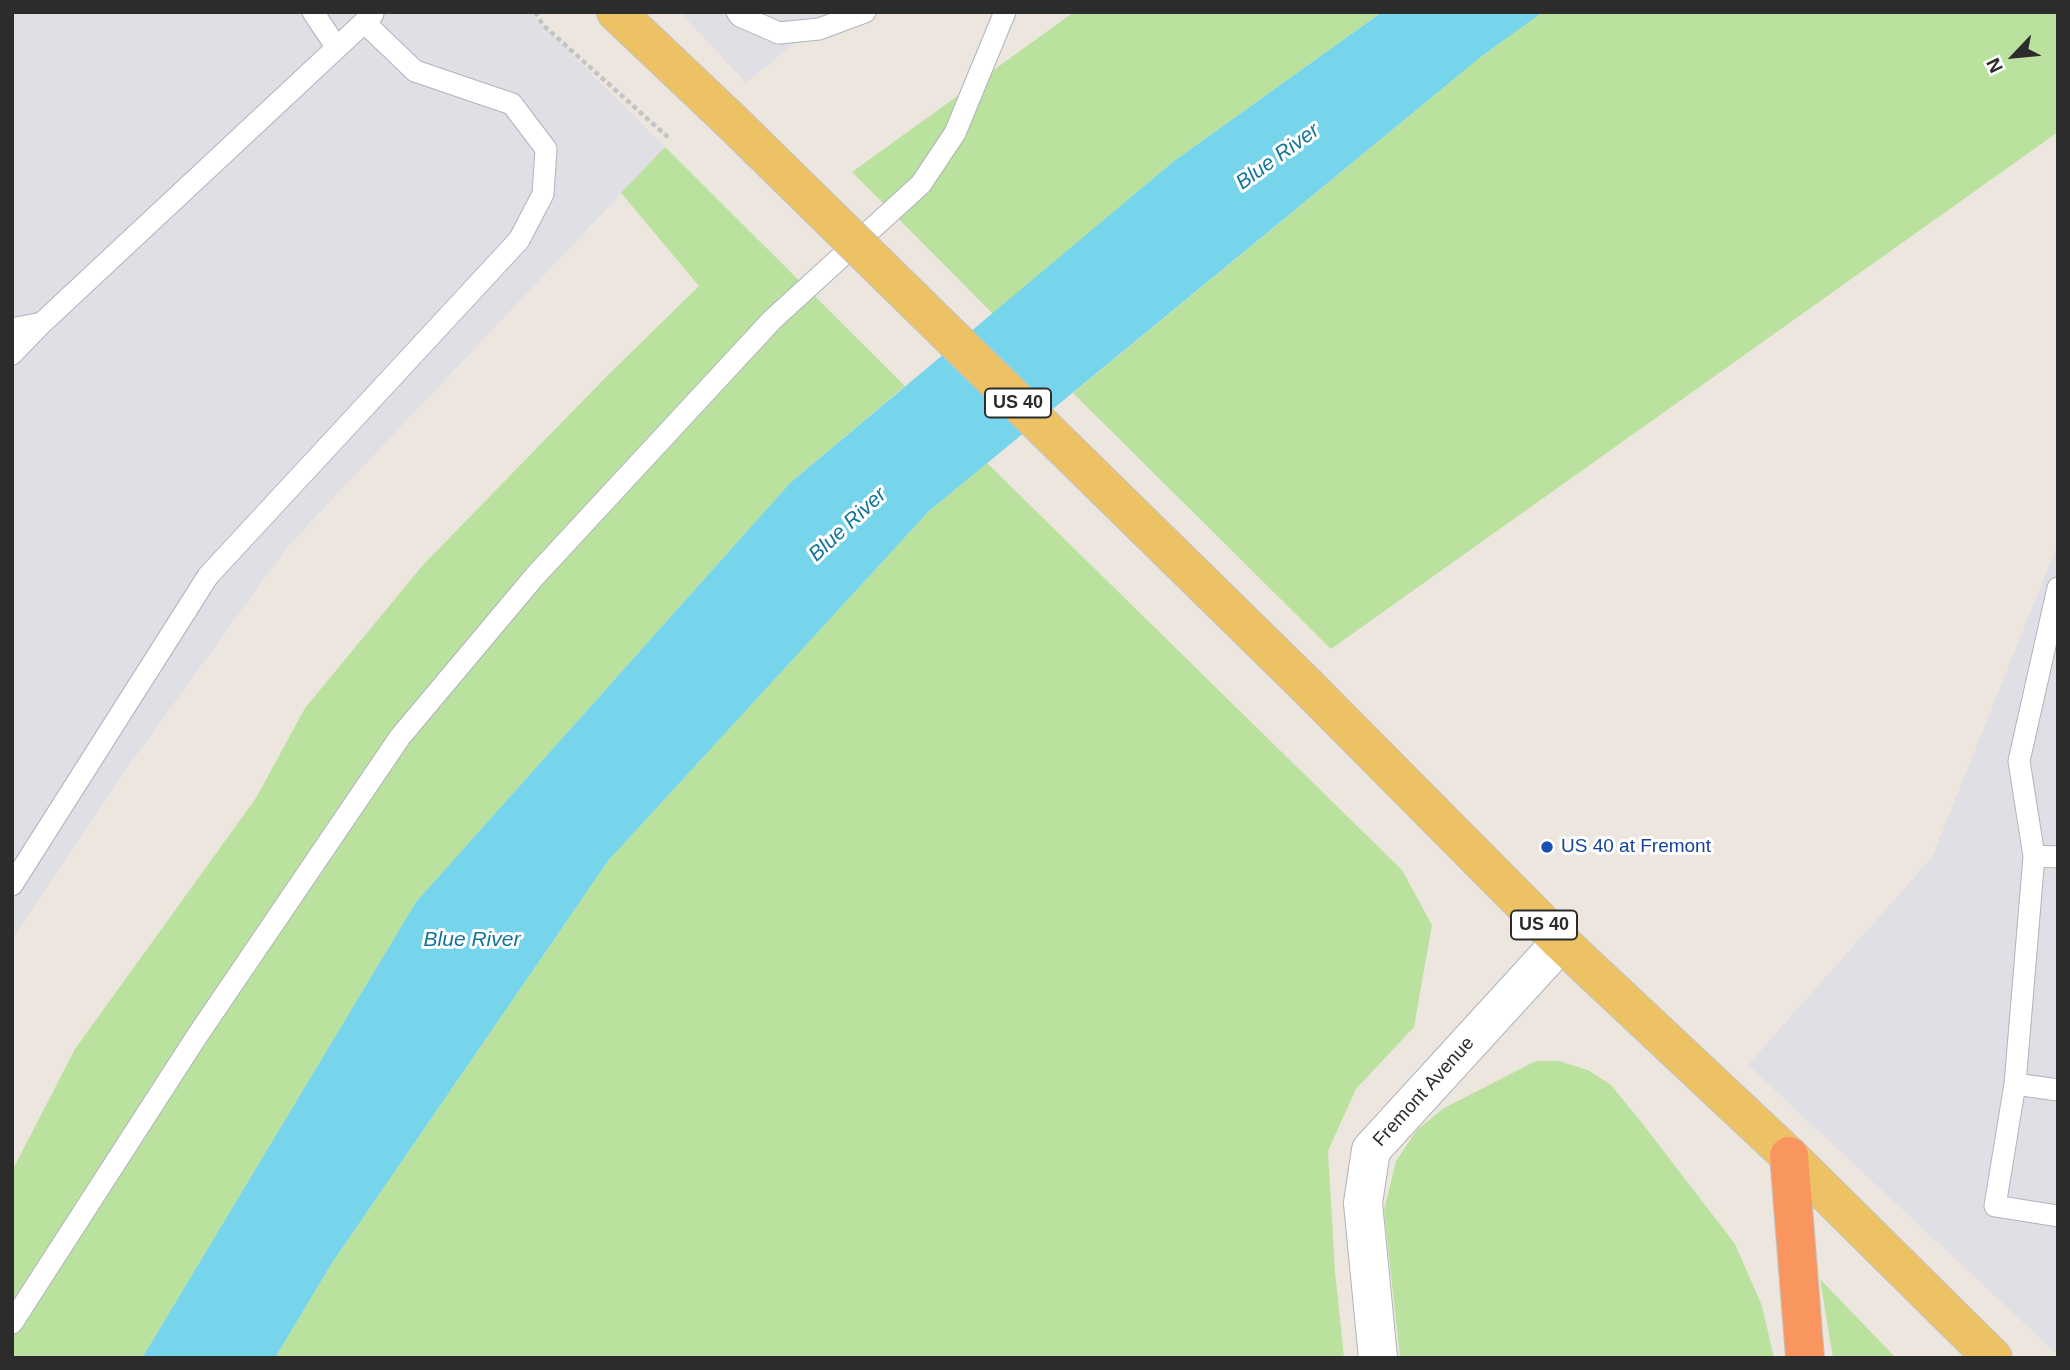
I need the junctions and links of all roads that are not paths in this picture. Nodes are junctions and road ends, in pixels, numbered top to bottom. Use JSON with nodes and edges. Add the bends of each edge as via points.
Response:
{"nodes":[{"id":1,"x":313,"y":12,"type":"edge"},
{"id":2,"x":616,"y":12,"type":"edge"},
{"id":3,"x":737,"y":12,"type":"edge"},
{"id":4,"x":865,"y":12,"type":"edge"},
{"id":5,"x":1005,"y":12,"type":"edge"},
{"id":6,"x":369,"y":17,"type":"edge"},
{"id":7,"x":337,"y":48,"type":"junction"},
{"id":8,"x":42,"y":323,"type":"junction"},
{"id":9,"x":12,"y":329,"type":"edge"},
{"id":10,"x":12,"y":354,"type":"edge"},
{"id":11,"x":2058,"y":588,"type":"edge"},
{"id":12,"x":2034,"y":856,"type":"junction"},
{"id":13,"x":2058,"y":857,"type":"edge"},
{"id":14,"x":12,"y":886,"type":"edge"},
{"id":15,"x":1561,"y":942,"type":"junction"},
{"id":16,"x":2015,"y":1084,"type":"junction"},
{"id":17,"x":2058,"y":1090,"type":"edge"},
{"id":18,"x":1789,"y":1156,"type":"junction"},
{"id":19,"x":2058,"y":1216,"type":"edge"},
{"id":20,"x":12,"y":1323,"type":"edge"},
{"id":21,"x":1378,"y":1358,"type":"edge"},
{"id":22,"x":1805,"y":1358,"type":"edge"},
{"id":23,"x":1993,"y":1358,"type":"edge"}],
"edges":[{"from":1,"to":7,"type":"lane"},
{"from":2,"to":15,"type":"main road","number":"US 40","bridge":true,"via":[[1307,686]]},
{"from":3,"to":4,"type":"lane","via":[[779,33],[819,29]]},
{"from":5,"to":20,"type":"lane","via":[[955,133],[921,184],[772,320],[535,576],[400,737],[197,1036]]},
{"from":6,"to":7,"type":"lane"},
{"from":6,"to":14,"type":"lane","via":[[415,71],[512,104],[547,149],[543,194],[519,240],[208,576]]},
{"from":7,"to":8,"type":"lane"},
{"from":8,"to":9,"type":"lane"},
{"from":8,"to":10,"type":"lane"},
{"from":11,"to":12,"type":"lane","via":[[2019,761]]},
{"from":12,"to":13,"type":"lane"},
{"from":12,"to":16,"type":"lane"},
{"from":15,"to":18,"type":"main road","number":"US 40"},
{"from":15,"to":21,"type":"street","name":"Fremont Avenue","via":[[1371,1150],[1363,1203]]},
{"from":16,"to":17,"type":"lane"},
{"from":16,"to":19,"type":"lane","via":[[1995,1206]]},
{"from":18,"to":22,"type":"highway"},
{"from":18,"to":23,"type":"main road","number":"US 40"}]}
